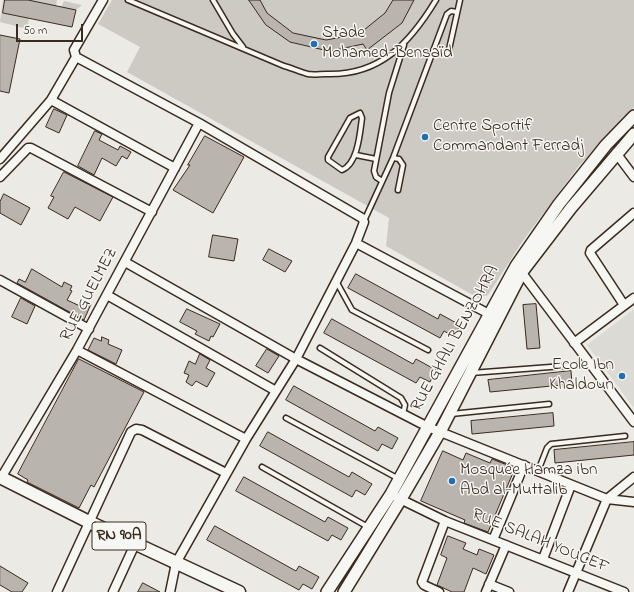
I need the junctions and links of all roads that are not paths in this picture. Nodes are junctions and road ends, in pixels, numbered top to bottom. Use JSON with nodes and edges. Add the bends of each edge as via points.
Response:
{"nodes":[{"id":1,"x":103,"y":0,"type":"edge"},
{"id":2,"x":128,"y":0,"type":"edge"},
{"id":3,"x":213,"y":0,"type":"edge"},
{"id":4,"x":436,"y":0,"type":"edge"},
{"id":5,"x":460,"y":0,"type":"edge"},
{"id":6,"x":457,"y":12,"type":"junction"},
{"id":7,"x":404,"y":44,"type":"junction"},
{"id":8,"x":244,"y":49,"type":"junction"},
{"id":9,"x":448,"y":54,"type":"dead end"},
{"id":10,"x":76,"y":57,"type":"junction"},
{"id":11,"x":51,"y":100,"type":"junction"},
{"id":12,"x":634,"y":116,"type":"edge"},
{"id":13,"x":199,"y":124,"type":"junction"},
{"id":14,"x":634,"y":134,"type":"edge"},
{"id":15,"x":616,"y":154,"type":"junction"},
{"id":16,"x":356,"y":155,"type":"junction"},
{"id":17,"x":393,"y":158,"type":"junction"},
{"id":18,"x":0,"y":159,"type":"edge"},
{"id":19,"x":376,"y":159,"type":"junction"},
{"id":20,"x":175,"y":168,"type":"junction"},
{"id":21,"x":634,"y":177,"type":"edge"},
{"id":22,"x":0,"y":178,"type":"edge"},
{"id":23,"x":382,"y":181,"type":"junction"},
{"id":24,"x":398,"y":190,"type":"dead end"},
{"id":25,"x":152,"y":212,"type":"junction"},
{"id":26,"x":634,"y":213,"type":"edge"},
{"id":27,"x":364,"y":222,"type":"junction"},
{"id":28,"x":356,"y":243,"type":"junction"},
{"id":29,"x":125,"y":262,"type":"junction"},
{"id":30,"x":519,"y":269,"type":"junction"},
{"id":31,"x":0,"y":280,"type":"edge"},
{"id":32,"x":336,"y":281,"type":"junction"},
{"id":33,"x":107,"y":295,"type":"junction"},
{"id":34,"x":634,"y":298,"type":"edge"},
{"id":35,"x":624,"y":305,"type":"junction"},
{"id":36,"x":489,"y":314,"type":"junction"},
{"id":37,"x":89,"y":329,"type":"junction"},
{"id":38,"x":574,"y":343,"type":"junction"},
{"id":39,"x":320,"y":348,"type":"dead end"},
{"id":40,"x":77,"y":350,"type":"junction"},
{"id":41,"x":428,"y":350,"type":"dead end"},
{"id":42,"x":296,"y":359,"type":"junction"},
{"id":43,"x":590,"y":364,"type":"junction"},
{"id":44,"x":470,"y":374,"type":"junction"},
{"id":45,"x":276,"y":391,"type":"junction"},
{"id":46,"x":548,"y":404,"type":"dead end"},
{"id":47,"x":403,"y":414,"type":"junction"},
{"id":48,"x":449,"y":414,"type":"junction"},
{"id":49,"x":286,"y":418,"type":"dead end"},
{"id":50,"x":634,"y":422,"type":"edge"},
{"id":51,"x":428,"y":427,"type":"junction"},
{"id":52,"x":440,"y":432,"type":"junction"},
{"id":53,"x":626,"y":436,"type":"dead end"},
{"id":54,"x":246,"y":439,"type":"junction"},
{"id":55,"x":524,"y":465,"type":"junction"},
{"id":56,"x":262,"y":467,"type":"dead end"},
{"id":57,"x":538,"y":471,"type":"junction"},
{"id":58,"x":226,"y":473,"type":"junction"},
{"id":59,"x":0,"y":477,"type":"edge"},
{"id":60,"x":634,"y":477,"type":"edge"},
{"id":61,"x":399,"y":480,"type":"junction"},
{"id":62,"x":571,"y":484,"type":"junction"},
{"id":63,"x":396,"y":497,"type":"junction"},
{"id":64,"x":607,"y":499,"type":"junction"},
{"id":65,"x":634,"y":502,"type":"edge"},
{"id":66,"x":445,"y":521,"type":"junction"},
{"id":67,"x":89,"y":522,"type":"junction"},
{"id":68,"x":369,"y":527,"type":"junction"},
{"id":69,"x":493,"y":540,"type":"junction"},
{"id":70,"x":135,"y":544,"type":"junction"},
{"id":71,"x":506,"y":545,"type":"junction"},
{"id":72,"x":543,"y":559,"type":"junction"},
{"id":73,"x":176,"y":563,"type":"junction"},
{"id":74,"x":577,"y":572,"type":"junction"},
{"id":75,"x":489,"y":584,"type":"junction"},
{"id":76,"x":57,"y":592,"type":"edge"},
{"id":77,"x":113,"y":592,"type":"edge"},
{"id":78,"x":170,"y":592,"type":"edge"},
{"id":79,"x":239,"y":592,"type":"edge"},
{"id":80,"x":327,"y":592,"type":"edge"},
{"id":81,"x":344,"y":592,"type":"edge"},
{"id":82,"x":439,"y":592,"type":"edge"},
{"id":83,"x":486,"y":592,"type":"edge"},
{"id":84,"x":509,"y":592,"type":"edge"},
{"id":85,"x":568,"y":592,"type":"edge"},
{"id":86,"x":624,"y":592,"type":"edge"}],
"edges":[{"from":1,"to":10,"type":"street","via":[[74,50]]},
{"from":2,"to":8,"type":"lane"},
{"from":3,"to":8,"type":"lane"},
{"from":4,"to":7,"type":"lane","via":[[421,25]]},
{"from":5,"to":6,"type":"lane"},
{"from":6,"to":9,"type":"lane"},
{"from":6,"to":17,"type":"lane","via":[[451,11],[447,14]]},
{"from":7,"to":8,"type":"lane","via":[[364,70],[338,75],[308,74]]},
{"from":7,"to":19,"type":"lane","via":[[389,93]]},
{"from":10,"to":11,"type":"street"},
{"from":10,"to":13,"type":"street"},
{"from":11,"to":18,"type":"street"},
{"from":11,"to":20,"type":"street"},
{"from":12,"to":30,"type":"main road","name":"RUE GHALI BENZOHRA","via":[[606,145],[559,204]]},
{"from":13,"to":20,"type":"street","name":"RUE GUELMEZ"},
{"from":13,"to":27,"type":"street","via":[[362,218]]},
{"from":14,"to":15,"type":"main road","name":"RUE GHALI BENZOHRA"},
{"from":15,"to":21,"type":"street"},
{"from":15,"to":30,"type":"main road","name":"RUE GHALI BENZOHRA"},
{"from":16,"to":16,"type":"lane","via":[[342,170],[328,160],[350,118],[360,113],[362,118]]},
{"from":16,"to":19,"type":"lane"},
{"from":17,"to":23,"type":"lane"},
{"from":17,"to":24,"type":"lane","via":[[398,159],[403,165]]},
{"from":19,"to":23,"type":"lane","via":[[374,171],[376,177]]},
{"from":20,"to":25,"type":"street","name":"RUE GUELMEZ"},
{"from":22,"to":25,"type":"street","via":[[28,148],[31,148]]},
{"from":23,"to":27,"type":"lane"},
{"from":25,"to":29,"type":"street","name":"RUE GUELMEZ"},
{"from":26,"to":35,"type":"street","via":[[590,253]]},
{"from":27,"to":28,"type":"street"},
{"from":28,"to":32,"type":"street"},
{"from":28,"to":36,"type":"street"},
{"from":29,"to":33,"type":"street","name":"RUE GUELMEZ"},
{"from":29,"to":42,"type":"street"},
{"from":30,"to":36,"type":"main road","name":"RUE GHALI BENZOHRA"},
{"from":30,"to":38,"type":"street"},
{"from":30,"to":44,"type":"main road","name":"RUE GHALI BENZOHRA"},
{"from":31,"to":37,"type":"street"},
{"from":32,"to":41,"type":"lane","via":[[352,310]]},
{"from":32,"to":42,"type":"street"},
{"from":33,"to":37,"type":"street","name":"RUE GUELMEZ"},
{"from":33,"to":45,"type":"street"},
{"from":34,"to":35,"type":"street"},
{"from":35,"to":38,"type":"street"},
{"from":36,"to":51,"type":"main road","name":"RUE GHALI BENZOHRA"},
{"from":37,"to":40,"type":"street","name":"RUE GUELMEZ"},
{"from":38,"to":43,"type":"street"},
{"from":39,"to":47,"type":"lane","via":[[401,398],[405,405]]},
{"from":40,"to":54,"type":"street"},
{"from":40,"to":59,"type":"street","name":"RUE GUELMEZ"},
{"from":42,"to":45,"type":"street"},
{"from":42,"to":47,"type":"street"},
{"from":43,"to":44,"type":"lane"},
{"from":43,"to":50,"type":"street"},
{"from":44,"to":48,"type":"main road","name":"RUE GHALI BENZOHRA"},
{"from":45,"to":54,"type":"street"},
{"from":46,"to":48,"type":"lane"},
{"from":47,"to":51,"type":"street"},
{"from":48,"to":52,"type":"main road","name":"RUE GHALI BENZOHRA"},
{"from":49,"to":61,"type":"lane"},
{"from":51,"to":52,"type":"street"},
{"from":51,"to":61,"type":"main road","name":"RUE GHALI BENZOHRA"},
{"from":52,"to":55,"type":"street"},
{"from":52,"to":63,"type":"main road","name":"RUE GHALI BENZOHRA"},
{"from":53,"to":57,"type":"lane","via":[[551,444]]},
{"from":54,"to":58,"type":"street"},
{"from":55,"to":57,"type":"street"},
{"from":55,"to":69,"type":"street"},
{"from":56,"to":68,"type":"lane"},
{"from":57,"to":62,"type":"street"},
{"from":58,"to":67,"type":"street","via":[[136,429],[131,432]]},
{"from":58,"to":73,"type":"street"},
{"from":59,"to":67,"type":"main road","number":"RN 90A"},
{"from":60,"to":64,"type":"street"},
{"from":61,"to":63,"type":"main road","name":"RUE GHALI BENZOHRA"},
{"from":62,"to":64,"type":"street"},
{"from":62,"to":72,"type":"street"},
{"from":63,"to":66,"type":"street","name":"RUE SALAH YOUCEF"},
{"from":63,"to":68,"type":"main road","name":"RUE GHALI BENZOHRA"},
{"from":63,"to":81,"type":"main road","name":"RUE GHALI BENZOHRA"},
{"from":64,"to":65,"type":"street"},
{"from":64,"to":74,"type":"street"},
{"from":66,"to":69,"type":"street","name":"RUE SALAH YOUCEF"},
{"from":66,"to":82,"type":"street","via":[[422,582]]},
{"from":67,"to":70,"type":"main road","number":"RN 90A"},
{"from":67,"to":76,"type":"street"},
{"from":68,"to":80,"type":"main road","name":"RUE GHALI BENZOHRA"},
{"from":69,"to":71,"type":"street","name":"RUE SALAH YOUCEF"},
{"from":70,"to":73,"type":"main road","number":"RN 90A"},
{"from":70,"to":77,"type":"street"},
{"from":71,"to":72,"type":"street","name":"RUE SALAH YOUCEF"},
{"from":71,"to":75,"type":"street"},
{"from":72,"to":74,"type":"street","name":"RUE SALAH YOUCEF"},
{"from":73,"to":78,"type":"street"},
{"from":73,"to":79,"type":"main road","number":"RN 90A"},
{"from":74,"to":85,"type":"street"},
{"from":74,"to":86,"type":"street","name":"RUE SALAH YOUCEF"},
{"from":75,"to":83,"type":"street"},
{"from":75,"to":84,"type":"street"}]}
